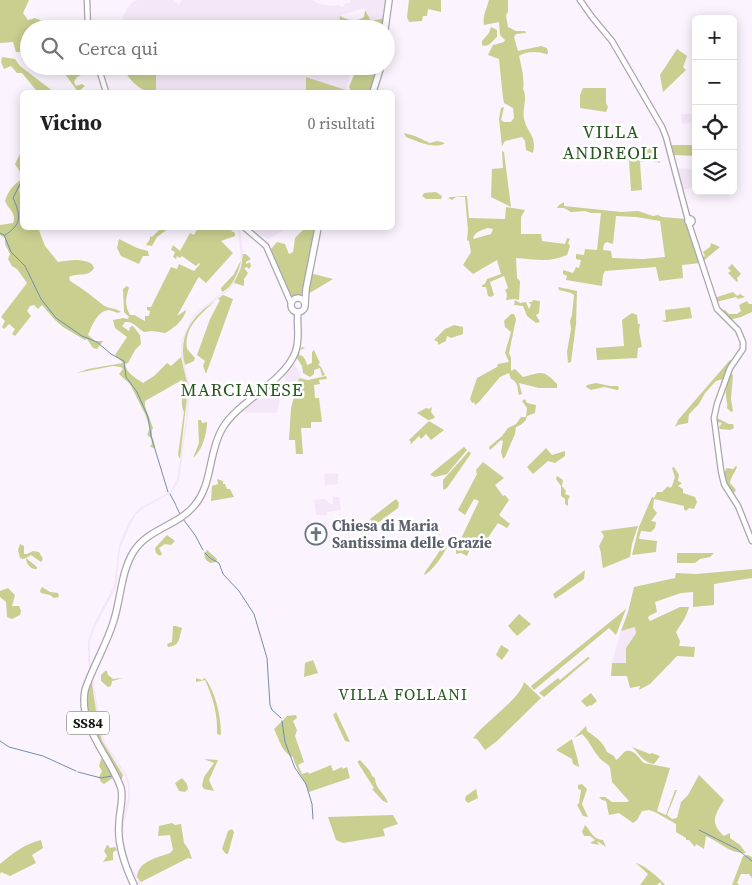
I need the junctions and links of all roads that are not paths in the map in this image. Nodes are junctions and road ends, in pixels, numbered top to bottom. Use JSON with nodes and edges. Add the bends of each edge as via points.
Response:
{"nodes":[{"id":1,"x":87,"y":0,"type":"edge"},
{"id":2,"x":389,"y":0,"type":"edge"},
{"id":3,"x":580,"y":0,"type":"edge"},
{"id":4,"x":88,"y":20,"type":"edge"},
{"id":5,"x":387,"y":20,"type":"edge"},
{"id":6,"x":101,"y":75,"type":"edge"},
{"id":7,"x":378,"y":75,"type":"edge"},
{"id":8,"x":105,"y":90,"type":"edge"},
{"id":9,"x":374,"y":90,"type":"edge"},
{"id":10,"x":248,"y":230,"type":"edge"},
{"id":11,"x":318,"y":230,"type":"edge"},
{"id":12,"x":306,"y":289,"type":"junction"},
{"id":13,"x":295,"y":300,"type":"junction"},
{"id":14,"x":305,"y":304,"type":"junction"},
{"id":15,"x":296,"y":311,"type":"junction"},
{"id":16,"x":752,"y":541,"type":"edge"},
{"id":17,"x":134,"y":885,"type":"edge"}],
"edges":[{"from":1,"to":4,"type":"main road"},
{"from":2,"to":5,"type":"main road"},
{"from":3,"to":16,"type":"main road","via":[[612,41],[666,138],[715,304],[742,337],[744,345],[730,368],[715,411],[715,424],[724,484],[738,506]]},
{"from":6,"to":8,"type":"main road"},
{"from":7,"to":9,"type":"main road"},
{"from":10,"to":13,"type":"main road","via":[[266,246],[288,295]]},
{"from":11,"to":12,"type":"main road"},
{"from":12,"to":13,"type":"main road"},
{"from":12,"to":14,"type":"main road"},
{"from":13,"to":14,"type":"main road"},
{"from":13,"to":15,"type":"main road","number":"SS84"},
{"from":14,"to":15,"type":"main road","via":[[304,309]]},
{"from":15,"to":17,"type":"main road","number":"SS84","via":[[299,332],[290,361],[222,430],[206,486],[191,509],[141,543],[131,557],[114,620],[84,694],[88,724],[118,780],[122,794],[118,834],[123,860]]}]}
